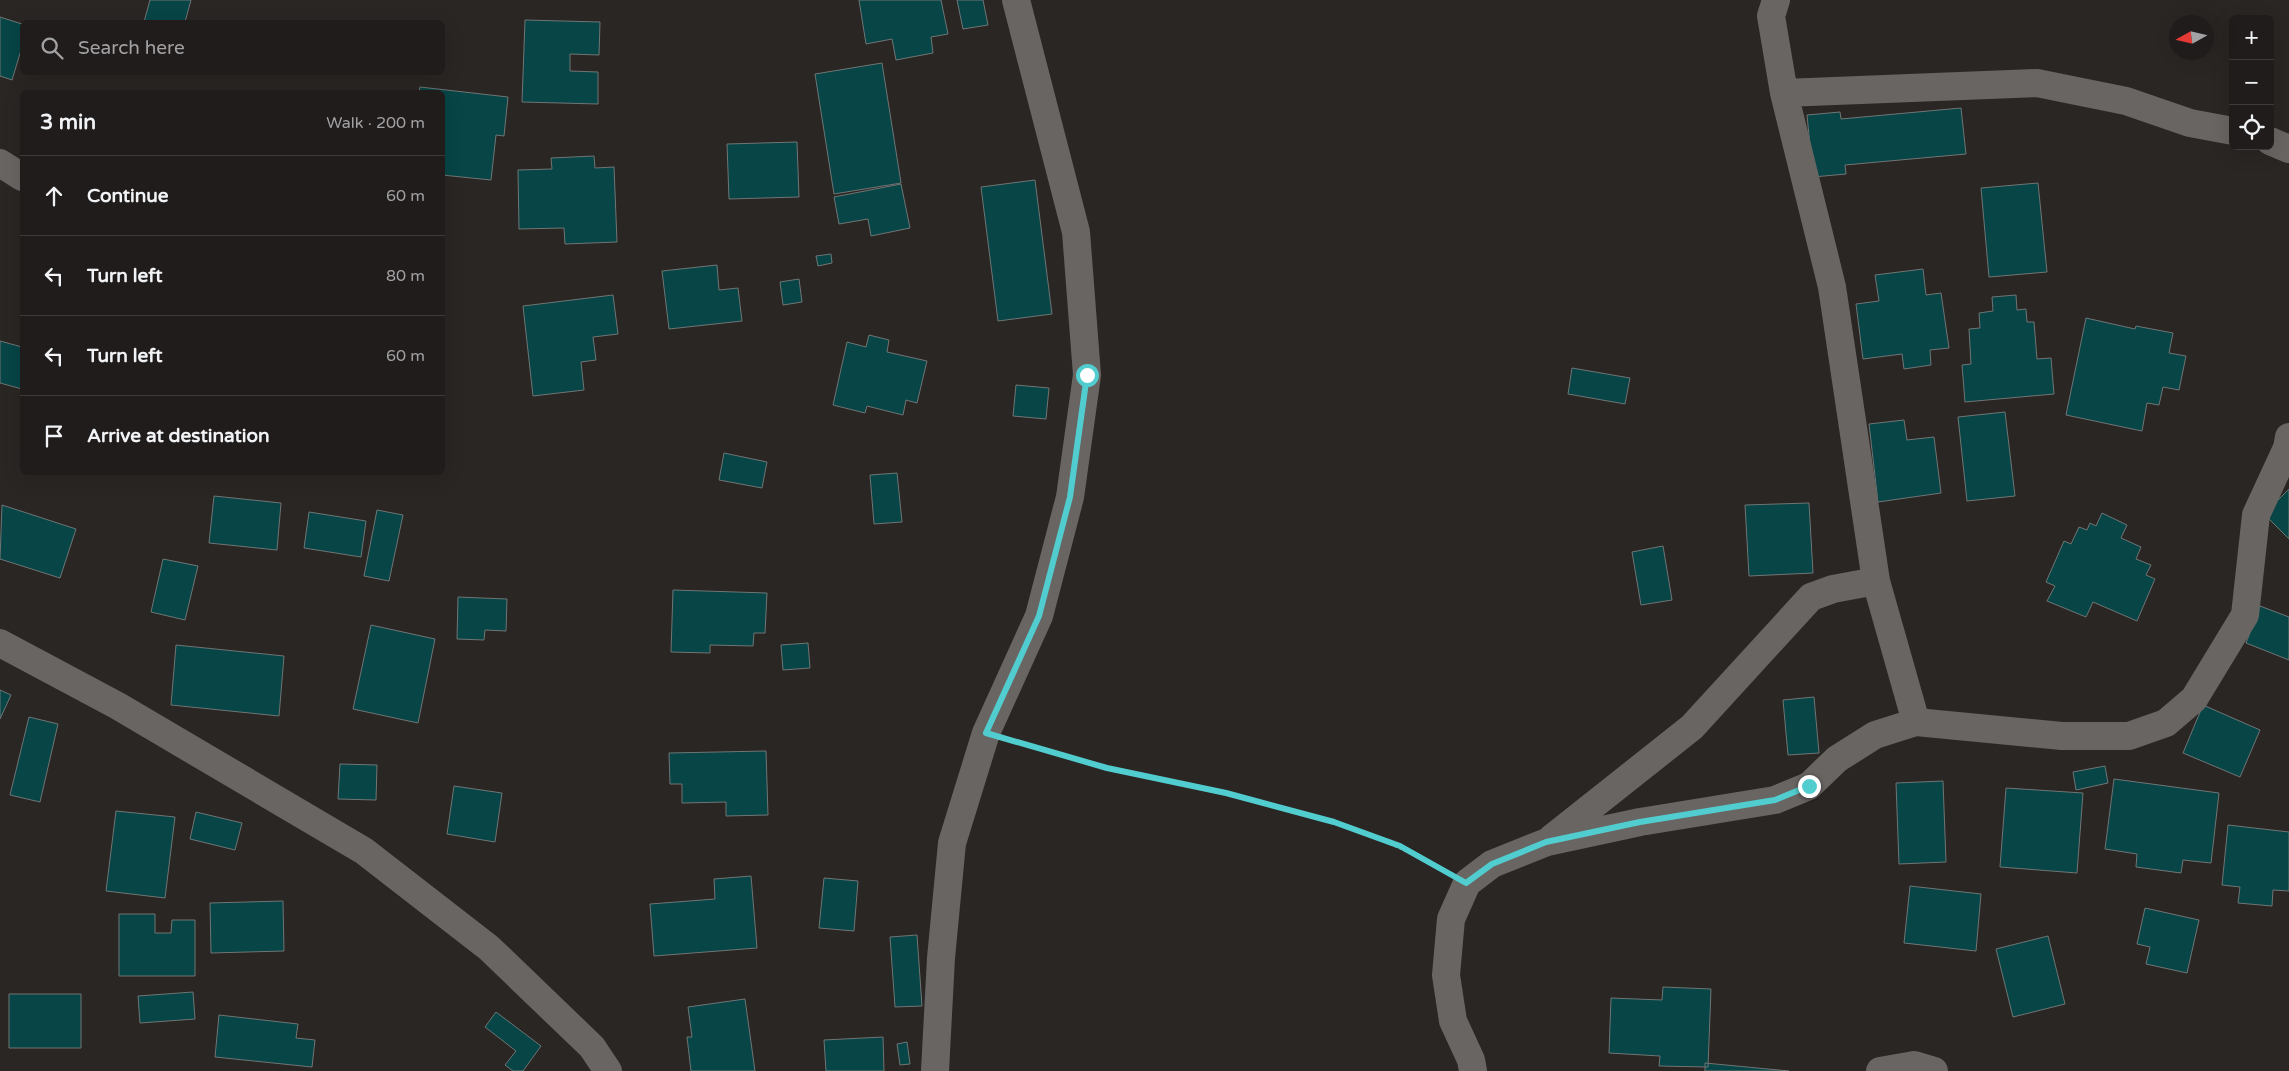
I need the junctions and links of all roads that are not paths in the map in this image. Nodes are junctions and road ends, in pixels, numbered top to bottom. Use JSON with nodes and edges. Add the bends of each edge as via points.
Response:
{"nodes":[{"id":1,"x":1016,"y":0,"type":"edge"},
{"id":2,"x":1776,"y":0,"type":"edge"},
{"id":3,"x":1784,"y":93,"type":"junction"},
{"id":4,"x":2229,"y":130,"type":"edge"},
{"id":5,"x":2274,"y":143,"type":"edge"},
{"id":6,"x":2289,"y":149,"type":"edge"},
{"id":7,"x":0,"y":163,"type":"edge"},
{"id":8,"x":20,"y":177,"type":"edge"},
{"id":9,"x":2289,"y":437,"type":"edge"},
{"id":10,"x":1876,"y":581,"type":"junction"},
{"id":11,"x":0,"y":643,"type":"edge"},
{"id":12,"x":1916,"y":722,"type":"junction"},
{"id":13,"x":1546,"y":842,"type":"junction"},
{"id":14,"x":608,"y":1071,"type":"edge"},
{"id":15,"x":935,"y":1071,"type":"edge"},
{"id":16,"x":1473,"y":1071,"type":"edge"},
{"id":17,"x":1880,"y":1071,"type":"edge"},
{"id":18,"x":1934,"y":1071,"type":"edge"}],
"edges":[{"from":1,"to":15,"type":"street","via":[[1076,232],[1087,375],[1070,497],[1039,616],[986,733],[952,842]]},
{"from":2,"to":3,"type":"street","via":[[1771,16]]},
{"from":3,"to":4,"type":"street","via":[[2037,83],[2126,101],[2190,123]]},
{"from":3,"to":10,"type":"street","via":[[1832,287]]},
{"from":5,"to":6,"type":"street"},
{"from":7,"to":8,"type":"street"},
{"from":9,"to":12,"type":"street","via":[[2256,515],[2246,615],[2194,699],[2166,723],[2129,736],[2062,736]]},
{"from":10,"to":12,"type":"street"},
{"from":10,"to":13,"type":"street","via":[[1833,589],[1811,597],[1692,727]]},
{"from":11,"to":14,"type":"street","via":[[118,706],[364,851],[489,948],[592,1047]]},
{"from":12,"to":13,"type":"street","via":[[1875,736],[1837,759],[1809,786],[1775,800],[1640,822]]},
{"from":13,"to":16,"type":"street","via":[[1492,864],[1466,883],[1451,919],[1446,975],[1453,1021]]},
{"from":17,"to":18,"type":"street","via":[[1914,1065]]}]}
